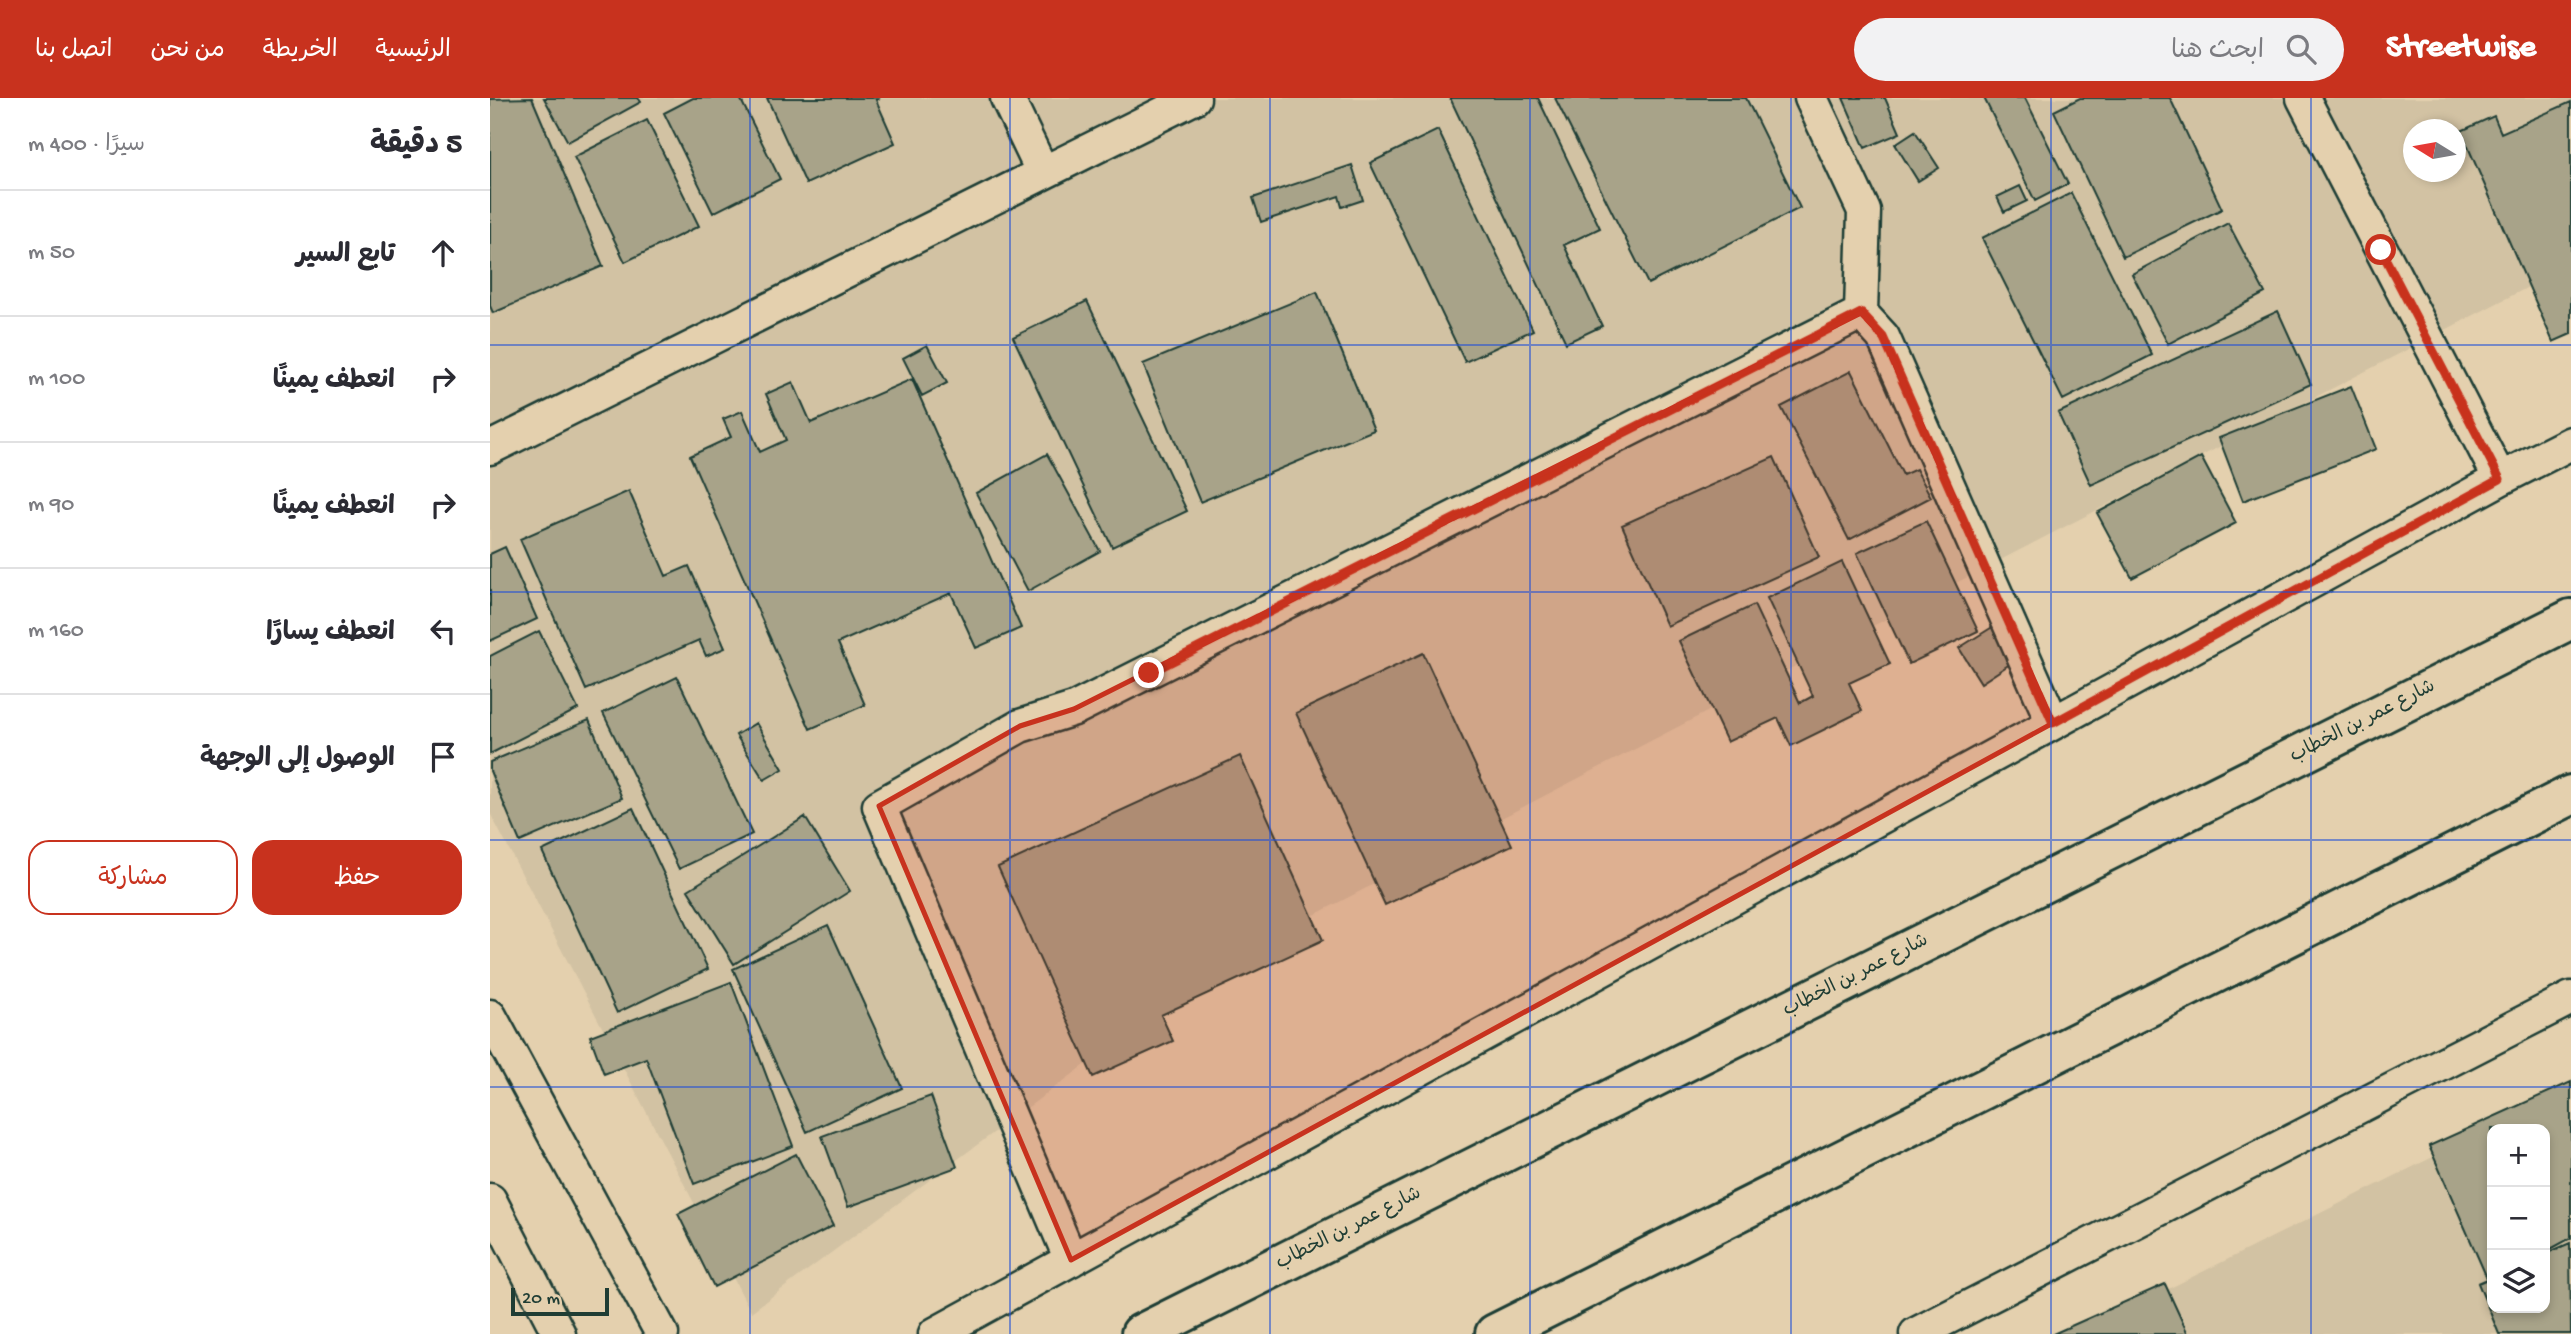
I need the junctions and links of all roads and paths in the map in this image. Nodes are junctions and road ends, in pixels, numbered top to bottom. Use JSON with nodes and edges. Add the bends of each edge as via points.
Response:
{"nodes":[{"id":1,"x":1007,"y":98,"type":"edge"},
{"id":2,"x":1194,"y":98,"type":"edge"},
{"id":3,"x":1811,"y":98,"type":"edge"},
{"id":4,"x":2303,"y":98,"type":"edge"},
{"id":5,"x":1043,"y":173,"type":"junction"},
{"id":6,"x":1861,"y":313,"type":"junction"},
{"id":7,"x":2571,"y":443,"type":"edge"},
{"id":8,"x":490,"y":448,"type":"edge"},
{"id":9,"x":2500,"y":479,"type":"junction"},
{"id":10,"x":2571,"y":618,"type":"edge"},
{"id":11,"x":2053,"y":723,"type":"junction"},
{"id":12,"x":2571,"y":795,"type":"edge"},
{"id":13,"x":2571,"y":998,"type":"edge"},
{"id":14,"x":490,"y":1016,"type":"edge"},
{"id":15,"x":490,"y":1199,"type":"edge"},
{"id":16,"x":1071,"y":1260,"type":"junction"},
{"id":17,"x":1270,"y":1269,"type":"junction"},
{"id":18,"x":559,"y":1334,"type":"edge"},
{"id":19,"x":662,"y":1334,"type":"edge"},
{"id":20,"x":934,"y":1334,"type":"edge"},
{"id":21,"x":1141,"y":1334,"type":"edge"},
{"id":22,"x":1184,"y":1334,"type":"edge"},
{"id":23,"x":1494,"y":1334,"type":"edge"},
{"id":24,"x":1916,"y":1334,"type":"edge"}],
"edges":[{"from":1,"to":5,"type":"street"},
{"from":2,"to":5,"type":"street"},
{"from":3,"to":6,"type":"street","via":[[1864,211]]},
{"from":4,"to":9,"type":"street"},
{"from":5,"to":8,"type":"street"},
{"from":6,"to":11,"type":"street","via":[[1883,337]]},
{"from":6,"to":16,"type":"street","via":[[1074,709],[1020,726],[878,806]]},
{"from":7,"to":9,"type":"street"},
{"from":9,"to":11,"type":"street"},
{"from":10,"to":17,"type":"main road","name":"شارع عمر بن الخطاب"},
{"from":11,"to":16,"type":"street"},
{"from":12,"to":23,"type":"main road"},
{"from":13,"to":24,"type":"street"},
{"from":14,"to":19,"type":"street"},
{"from":15,"to":18,"type":"street"},
{"from":16,"to":20,"type":"street"},
{"from":17,"to":21,"type":"main road","name":"شارع عمر بن الخطاب"},
{"from":17,"to":22,"type":"main road"}]}
